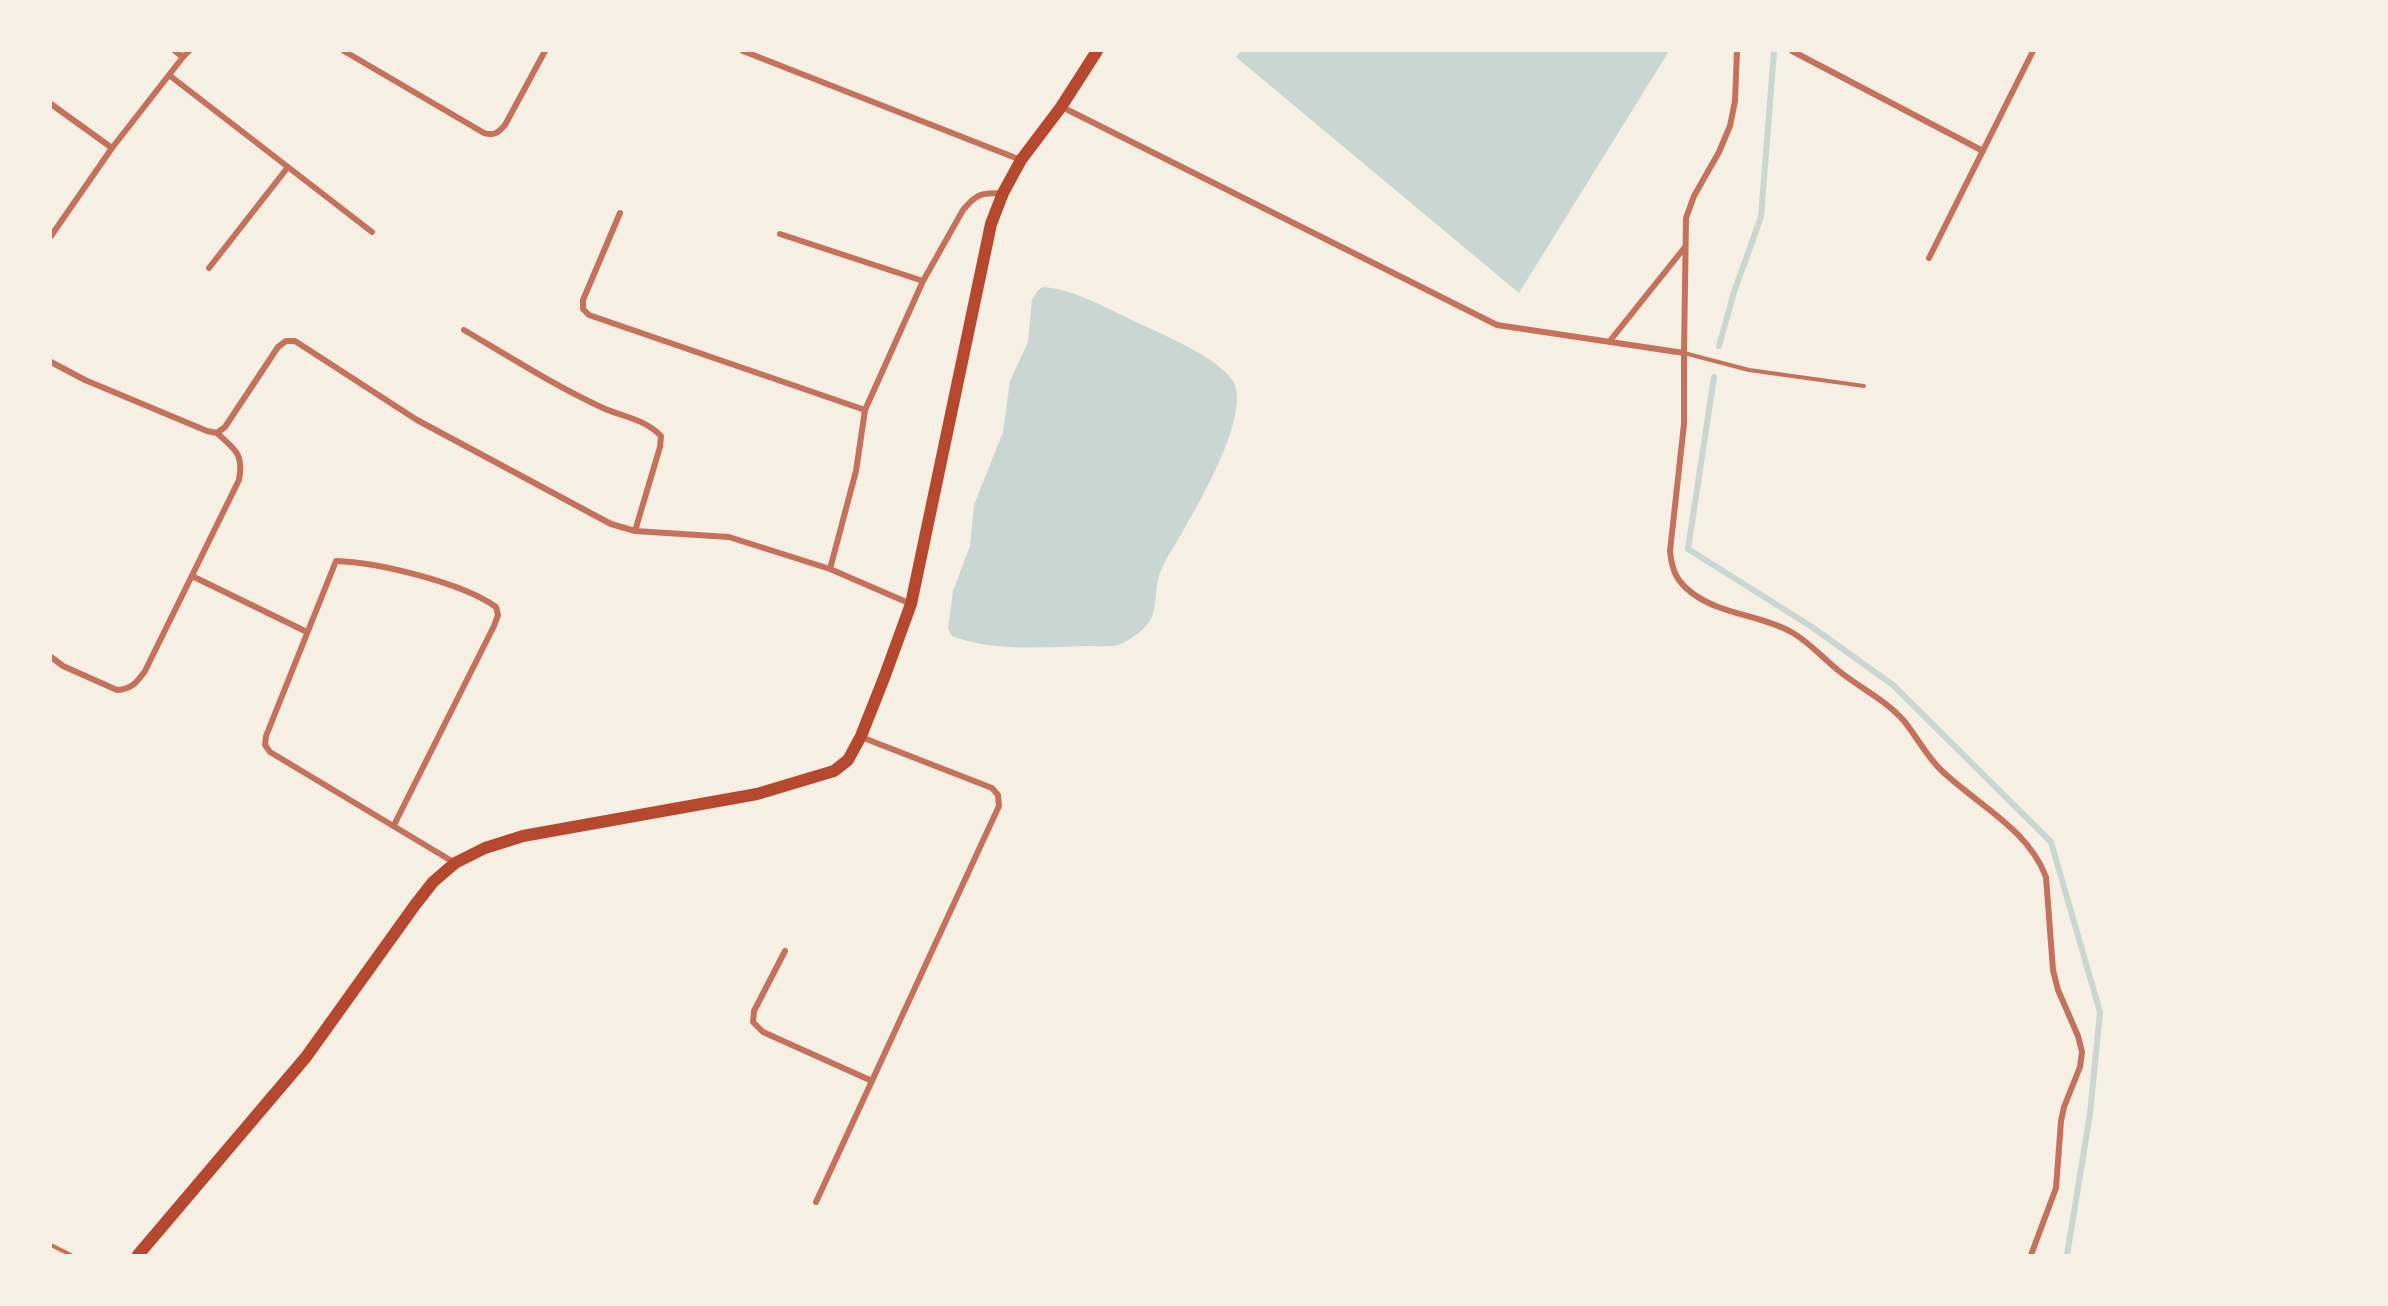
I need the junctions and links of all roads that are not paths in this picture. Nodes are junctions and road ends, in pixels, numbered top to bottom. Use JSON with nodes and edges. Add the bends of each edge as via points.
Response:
{"nodes":[{"id":1,"x":175,"y":51,"type":"edge"},
{"id":2,"x":189,"y":51,"type":"edge"},
{"id":3,"x":344,"y":51,"type":"edge"},
{"id":4,"x":545,"y":51,"type":"edge"},
{"id":5,"x":743,"y":51,"type":"edge"},
{"id":6,"x":1097,"y":51,"type":"edge"},
{"id":7,"x":1737,"y":51,"type":"edge"},
{"id":8,"x":1792,"y":51,"type":"edge"},
{"id":9,"x":2033,"y":51,"type":"edge"},
{"id":10,"x":183,"y":57,"type":"junction"},
{"id":11,"x":169,"y":75,"type":"junction"},
{"id":12,"x":51,"y":104,"type":"edge"},
{"id":13,"x":1061,"y":107,"type":"junction"},
{"id":14,"x":112,"y":148,"type":"junction"},
{"id":15,"x":1983,"y":151,"type":"junction"},
{"id":16,"x":1021,"y":160,"type":"junction"},
{"id":17,"x":288,"y":167,"type":"junction"},
{"id":18,"x":1003,"y":193,"type":"junction"},
{"id":19,"x":620,"y":213,"type":"dead end"},
{"id":20,"x":372,"y":232,"type":"dead end"},
{"id":21,"x":780,"y":234,"type":"dead end"},
{"id":22,"x":51,"y":236,"type":"edge"},
{"id":23,"x":1685,"y":247,"type":"junction"},
{"id":24,"x":1929,"y":258,"type":"dead end"},
{"id":25,"x":209,"y":268,"type":"dead end"},
{"id":26,"x":922,"y":281,"type":"junction"},
{"id":27,"x":464,"y":330,"type":"dead end"},
{"id":28,"x":1609,"y":342,"type":"junction"},
{"id":29,"x":1684,"y":353,"type":"junction"},
{"id":30,"x":51,"y":362,"type":"edge"},
{"id":31,"x":1864,"y":386,"type":"dead end"},
{"id":32,"x":865,"y":410,"type":"junction"},
{"id":33,"x":218,"y":433,"type":"junction"},
{"id":34,"x":634,"y":531,"type":"junction"},
{"id":35,"x":830,"y":568,"type":"junction"},
{"id":36,"x":192,"y":576,"type":"junction"},
{"id":37,"x":911,"y":604,"type":"junction"},
{"id":38,"x":307,"y":632,"type":"junction"},
{"id":39,"x":51,"y":657,"type":"edge"},
{"id":40,"x":861,"y":736,"type":"junction"},
{"id":41,"x":394,"y":825,"type":"junction"},
{"id":42,"x":455,"y":863,"type":"junction"},
{"id":43,"x":785,"y":951,"type":"dead end"},
{"id":44,"x":872,"y":1081,"type":"junction"},
{"id":45,"x":816,"y":1202,"type":"dead end"},
{"id":46,"x":51,"y":1245,"type":"edge"},
{"id":47,"x":71,"y":1255,"type":"edge"},
{"id":48,"x":138,"y":1255,"type":"edge"},
{"id":49,"x":2031,"y":1255,"type":"edge"}],
"edges":[{"from":1,"to":10,"type":"street"},
{"from":2,"to":10,"type":"street"},
{"from":3,"to":4,"type":"street","via":[[491,135],[505,125]]},
{"from":5,"to":16,"type":"street"},
{"from":6,"to":13,"type":"main road"},
{"from":7,"to":23,"type":"street","via":[[1730,126],[1694,196],[1686,218]]},
{"from":8,"to":15,"type":"street"},
{"from":9,"to":15,"type":"street"},
{"from":10,"to":11,"type":"street"},
{"from":11,"to":14,"type":"street"},
{"from":11,"to":17,"type":"street"},
{"from":12,"to":14,"type":"street"},
{"from":13,"to":16,"type":"main road"},
{"from":13,"to":28,"type":"street","via":[[1497,325]]},
{"from":14,"to":22,"type":"street"},
{"from":15,"to":24,"type":"street"},
{"from":16,"to":18,"type":"main road"},
{"from":17,"to":20,"type":"street"},
{"from":17,"to":25,"type":"street"},
{"from":18,"to":26,"type":"street","via":[[981,193],[971,199]]},
{"from":18,"to":37,"type":"main road","via":[[991,224]]},
{"from":19,"to":32,"type":"street","via":[[583,300],[583,309],[589,315]]},
{"from":21,"to":26,"type":"street"},
{"from":23,"to":28,"type":"street"},
{"from":23,"to":29,"type":"street"},
{"from":26,"to":32,"type":"street"},
{"from":27,"to":34,"type":"street","via":[[557,385],[604,409],[644,422],[661,436]]},
{"from":28,"to":29,"type":"street"},
{"from":29,"to":31,"type":"lane","via":[[1749,370]]},
{"from":29,"to":49,"type":"street","via":[[1684,424],[1670,551],[1672,569],[1681,584],[1695,596],[1720,607],[1792,632],[1886,703],[1904,720],[1940,770],[2016,832],[2041,863],[2046,877],[2053,970],[2082,1052],[2061,1121],[2056,1188]]},
{"from":30,"to":33,"type":"street","via":[[86,381]]},
{"from":32,"to":35,"type":"street","via":[[856,471]]},
{"from":33,"to":34,"type":"street","via":[[278,347],[295,341],[417,420],[611,524]]},
{"from":33,"to":36,"type":"street","via":[[238,454],[242,465],[239,480]]},
{"from":34,"to":35,"type":"street","via":[[729,537]]},
{"from":35,"to":37,"type":"street"},
{"from":36,"to":38,"type":"street"},
{"from":36,"to":39,"type":"street","via":[[146,670],[126,690],[117,690]]},
{"from":37,"to":40,"type":"main road"},
{"from":38,"to":41,"type":"street","via":[[265,745],[270,752]]},
{"from":38,"to":41,"type":"street","via":[[336,561],[355,561],[450,584],[496,607],[494,626]]},
{"from":40,"to":42,"type":"main road","via":[[848,760],[834,771],[812,778],[757,794],[523,836]]},
{"from":40,"to":44,"type":"street","via":[[992,788],[998,795],[999,806]]},
{"from":41,"to":42,"type":"street"},
{"from":42,"to":48,"type":"main road","via":[[415,905],[306,1057]]},
{"from":43,"to":44,"type":"street","via":[[754,1011],[753,1022],[763,1032]]},
{"from":44,"to":45,"type":"street"},
{"from":46,"to":47,"type":"lane"}]}
